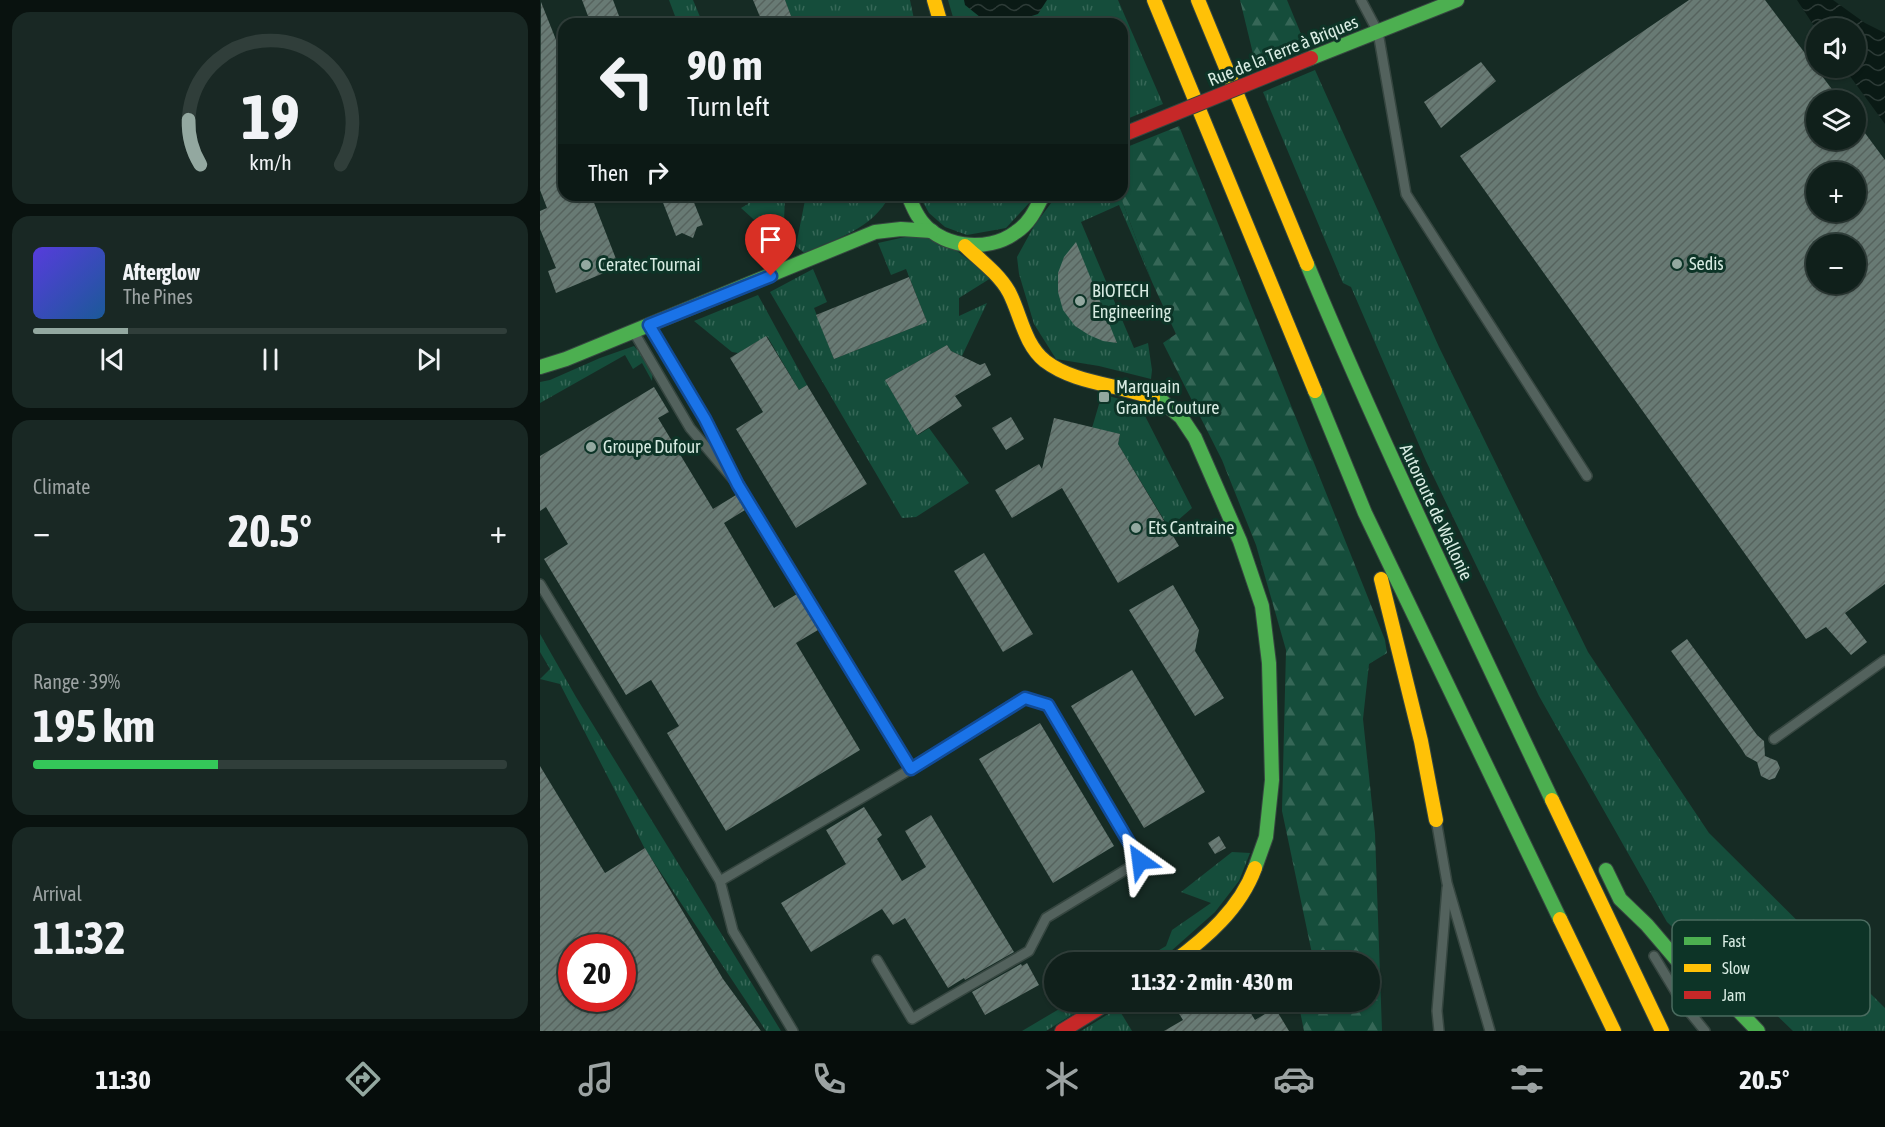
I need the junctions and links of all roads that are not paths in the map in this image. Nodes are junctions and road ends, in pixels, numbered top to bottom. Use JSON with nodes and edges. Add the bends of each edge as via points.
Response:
{"nodes":[{"id":1,"x":922,"y":0,"type":"edge"},
{"id":2,"x":934,"y":0,"type":"edge"},
{"id":3,"x":1154,"y":0,"type":"edge"},
{"id":4,"x":1198,"y":0,"type":"edge"},
{"id":5,"x":1361,"y":0,"type":"edge"},
{"id":6,"x":1457,"y":0,"type":"edge"},
{"id":7,"x":935,"y":18,"type":"edge"},
{"id":8,"x":937,"y":18,"type":"edge"},
{"id":9,"x":1378,"y":32,"type":"junction"},
{"id":10,"x":1128,"y":133,"type":"edge"},
{"id":11,"x":906,"y":201,"type":"edge"},
{"id":12,"x":1042,"y":201,"type":"edge"},
{"id":13,"x":888,"y":216,"type":"dead end"},
{"id":14,"x":932,"y":231,"type":"junction"},
{"id":15,"x":875,"y":232,"type":"junction"},
{"id":16,"x":1019,"y":232,"type":"junction"},
{"id":17,"x":965,"y":246,"type":"junction"},
{"id":18,"x":1013,"y":252,"type":"dead end"},
{"id":19,"x":1010,"y":268,"type":"dead end"},
{"id":20,"x":1009,"y":292,"type":"junction"},
{"id":21,"x":649,"y":325,"type":"junction"},
{"id":22,"x":634,"y":332,"type":"junction"},
{"id":23,"x":540,"y":367,"type":"edge"},
{"id":24,"x":1587,"y":476,"type":"dead end"},
{"id":25,"x":738,"y":485,"type":"junction"},
{"id":26,"x":1365,"y":513,"type":"junction"},
{"id":27,"x":540,"y":584,"type":"edge"},
{"id":28,"x":1885,"y":660,"type":"edge"},
{"id":29,"x":1774,"y":739,"type":"dead end"},
{"id":30,"x":1530,"y":753,"type":"junction"},
{"id":31,"x":911,"y":769,"type":"junction"},
{"id":32,"x":1568,"y":804,"type":"dead end"},
{"id":33,"x":1436,"y":820,"type":"joint"},
{"id":34,"x":1601,"y":860,"type":"dead end"},
{"id":35,"x":720,"y":881,"type":"junction"},
{"id":36,"x":1448,"y":883,"type":"junction"},
{"id":37,"x":1620,"y":899,"type":"junction"},
{"id":38,"x":1637,"y":928,"type":"dead end"},
{"id":39,"x":1649,"y":947,"type":"dead end"},
{"id":40,"x":1187,"y":952,"type":"edge"},
{"id":41,"x":1672,"y":953,"type":"edge"},
{"id":42,"x":877,"y":960,"type":"dead end"},
{"id":43,"x":1672,"y":986,"type":"edge"},
{"id":44,"x":1093,"y":1012,"type":"edge"},
{"id":45,"x":1693,"y":1016,"type":"edge"},
{"id":46,"x":1743,"y":1016,"type":"edge"},
{"id":47,"x":793,"y":1031,"type":"edge"},
{"id":48,"x":1062,"y":1031,"type":"edge"},
{"id":49,"x":1439,"y":1031,"type":"edge"},
{"id":50,"x":1490,"y":1031,"type":"edge"},
{"id":51,"x":1614,"y":1031,"type":"edge"},
{"id":52,"x":1662,"y":1031,"type":"edge"},
{"id":53,"x":1705,"y":1031,"type":"edge"},
{"id":54,"x":1758,"y":1031,"type":"edge"}],
"edges":[{"from":1,"to":7,"type":"main road"},
{"from":2,"to":8,"type":"main road"},
{"from":3,"to":26,"type":"main road"},
{"from":4,"to":30,"type":"main road","name":"Autoroute de Wallonie","via":[[1341,345]]},
{"from":5,"to":9,"type":"lane"},
{"from":6,"to":9,"type":"main road","name":"Rue de la Terre à Briques"},
{"from":9,"to":10,"type":"main road","name":"Rue de la Terre à Briques","bridge":true},
{"from":9,"to":24,"type":"lane","via":[[1406,194]]},
{"from":11,"to":14,"type":"main road"},
{"from":12,"to":16,"type":"main road"},
{"from":13,"to":15,"type":"main road"},
{"from":14,"to":15,"type":"main road"},
{"from":14,"to":17,"type":"main road"},
{"from":15,"to":21,"type":"main road"},
{"from":16,"to":17,"type":"main road","via":[[1003,242]]},
{"from":16,"to":18,"type":"main road"},
{"from":17,"to":20,"type":"main road","via":[[995,273]]},
{"from":19,"to":20,"type":"main road"},
{"from":20,"to":40,"type":"main road","via":[[1025,334],[1044,360],[1075,377],[1163,402],[1181,417],[1196,438],[1240,541],[1262,606],[1269,663],[1272,780],[1266,837],[1250,881],[1228,914]]},
{"from":21,"to":22,"type":"main road"},
{"from":21,"to":25,"type":"lane","via":[[705,419]]},
{"from":22,"to":23,"type":"main road"},
{"from":22,"to":25,"type":"lane","via":[[690,428]]},
{"from":25,"to":31,"type":"lane"},
{"from":26,"to":33,"type":"main road","via":[[1421,741]]},
{"from":26,"to":51,"type":"main road"},
{"from":27,"to":35,"type":"lane"},
{"from":28,"to":29,"type":"lane"},
{"from":30,"to":32,"type":"main road"},
{"from":30,"to":52,"type":"main road","name":"Autoroute de Wallonie"},
{"from":31,"to":35,"type":"lane"},
{"from":31,"to":42,"type":"lane","via":[[1025,698],[1048,705],[1140,861],[1046,918],[1029,951],[912,1019]]},
{"from":33,"to":36,"type":"lane"},
{"from":34,"to":37,"type":"main road"},
{"from":35,"to":47,"type":"lane","via":[[733,931]]},
{"from":36,"to":49,"type":"lane","via":[[1437,1011]]},
{"from":36,"to":50,"type":"lane"},
{"from":37,"to":38,"type":"lane"},
{"from":37,"to":41,"type":"main road"},
{"from":39,"to":43,"type":"lane"},
{"from":44,"to":48,"type":"main road"},
{"from":45,"to":53,"type":"lane"},
{"from":46,"to":54,"type":"main road"}]}
